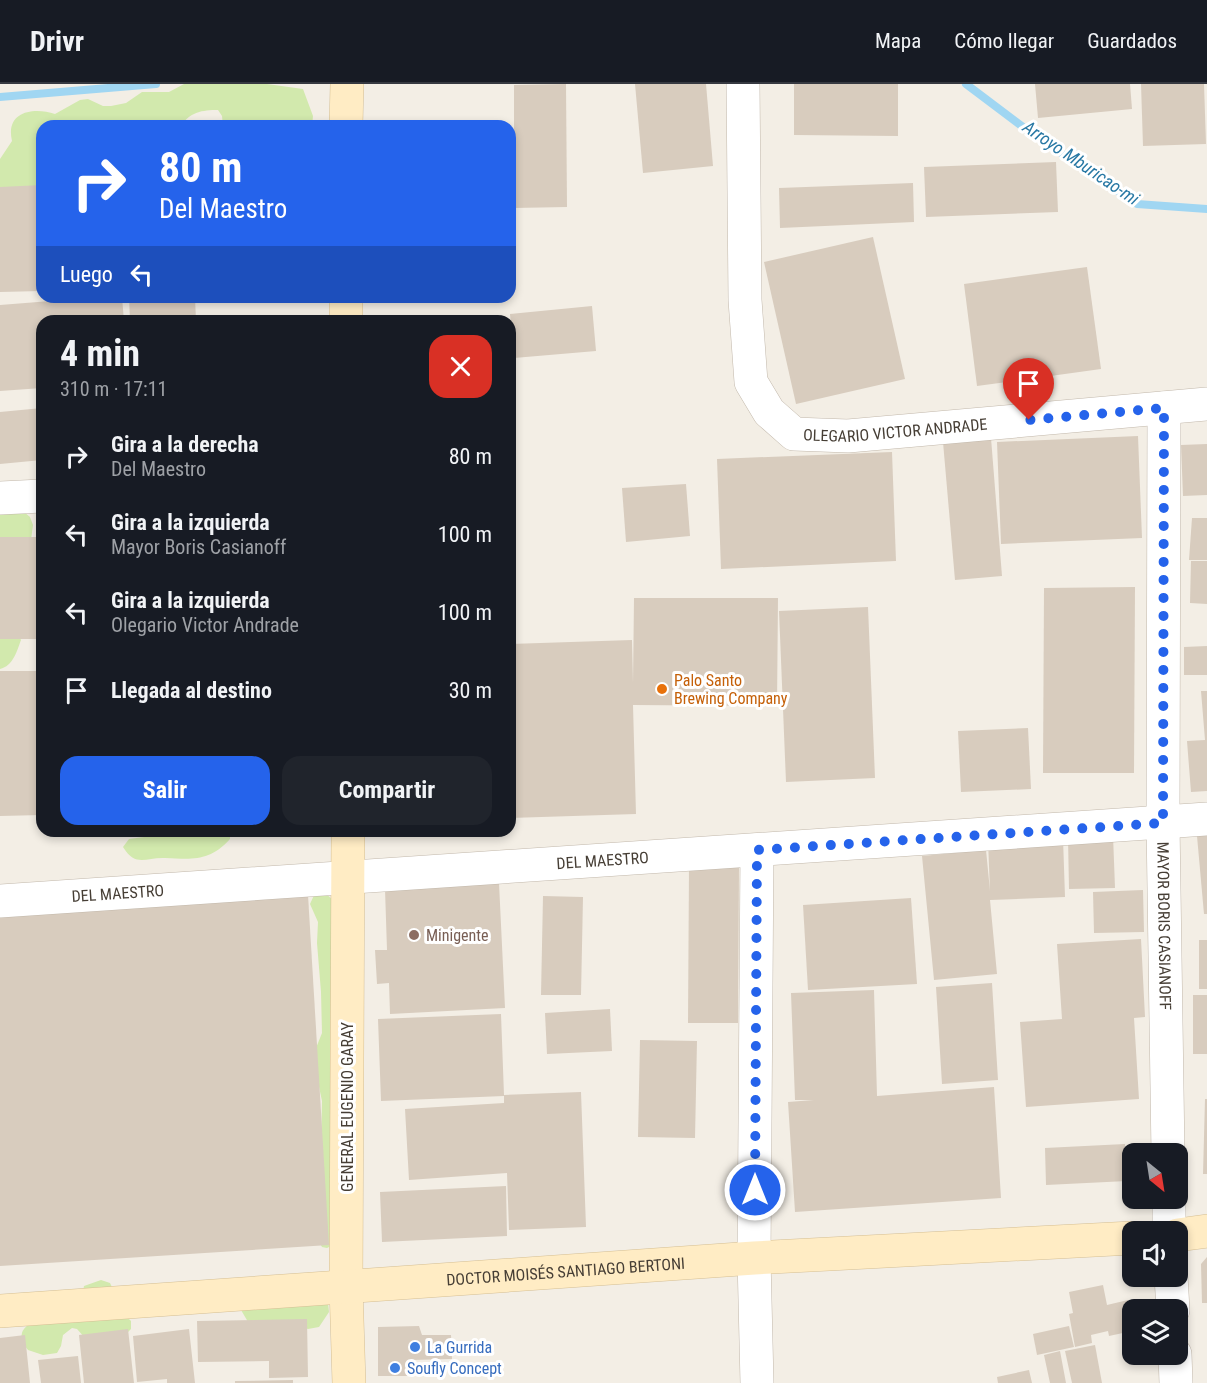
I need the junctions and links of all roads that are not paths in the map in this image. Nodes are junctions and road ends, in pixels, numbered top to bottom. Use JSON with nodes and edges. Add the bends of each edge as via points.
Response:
{"nodes":[{"id":1,"x":346,"y":84,"type":"edge"},
{"id":2,"x":743,"y":84,"type":"edge"},
{"id":3,"x":346,"y":120,"type":"edge"},
{"id":4,"x":1207,"y":404,"type":"edge"},
{"id":5,"x":1164,"y":408,"type":"junction"},
{"id":6,"x":36,"y":496,"type":"edge"},
{"id":7,"x":0,"y":498,"type":"edge"},
{"id":8,"x":1207,"y":819,"type":"edge"},
{"id":9,"x":1163,"y":823,"type":"junction"},
{"id":10,"x":348,"y":837,"type":"edge"},
{"id":11,"x":757,"y":850,"type":"junction"},
{"id":12,"x":348,"y":878,"type":"junction"},
{"id":13,"x":0,"y":901,"type":"edge"},
{"id":14,"x":1168,"y":1143,"type":"edge"},
{"id":15,"x":1207,"y":1231,"type":"edge"},
{"id":16,"x":1188,"y":1234,"type":"edge"},
{"id":17,"x":1122,"y":1239,"type":"edge"},
{"id":18,"x":754,"y":1258,"type":"junction"},
{"id":19,"x":346,"y":1287,"type":"junction"},
{"id":20,"x":0,"y":1311,"type":"edge"},
{"id":21,"x":1175,"y":1365,"type":"edge"},
{"id":22,"x":349,"y":1383,"type":"edge"},
{"id":23,"x":757,"y":1383,"type":"edge"},
{"id":24,"x":1176,"y":1383,"type":"edge"}],
"edges":[{"from":1,"to":3,"type":"street"},
{"from":2,"to":5,"type":"street","name":"OLEGARIO VICTOR ANDRADE","via":[[745,300],[751,382],[769,412],[794,434],[848,436]]},
{"from":4,"to":5,"type":"street","name":"OLEGARIO VICTOR ANDRADE"},
{"from":5,"to":9,"type":"street","name":"MAYOR BORIS CASIANOFF"},
{"from":6,"to":7,"type":"street"},
{"from":8,"to":9,"type":"street","name":"DEL MAESTRO"},
{"from":9,"to":11,"type":"street","name":"DEL MAESTRO"},
{"from":9,"to":14,"type":"street","name":"MAYOR BORIS CASIANOFF"},
{"from":10,"to":12,"type":"street","name":"GENERAL EUGENIO GARAY"},
{"from":11,"to":12,"type":"street","name":"DEL MAESTRO"},
{"from":11,"to":18,"type":"street"},
{"from":12,"to":13,"type":"street","name":"DEL MAESTRO"},
{"from":12,"to":19,"type":"street","name":"GENERAL EUGENIO GARAY"},
{"from":15,"to":16,"type":"street"},
{"from":17,"to":18,"type":"street","name":"DOCTOR MOISÉS SANTIAGO BERTONI"},
{"from":18,"to":19,"type":"street","name":"DOCTOR MOISÉS SANTIAGO BERTONI"},
{"from":18,"to":23,"type":"street"},
{"from":19,"to":20,"type":"street","name":"DOCTOR MOISÉS SANTIAGO BERTONI"},
{"from":19,"to":22,"type":"street","name":"GENERAL EUGENIO GARAY"},
{"from":21,"to":24,"type":"street"}]}
